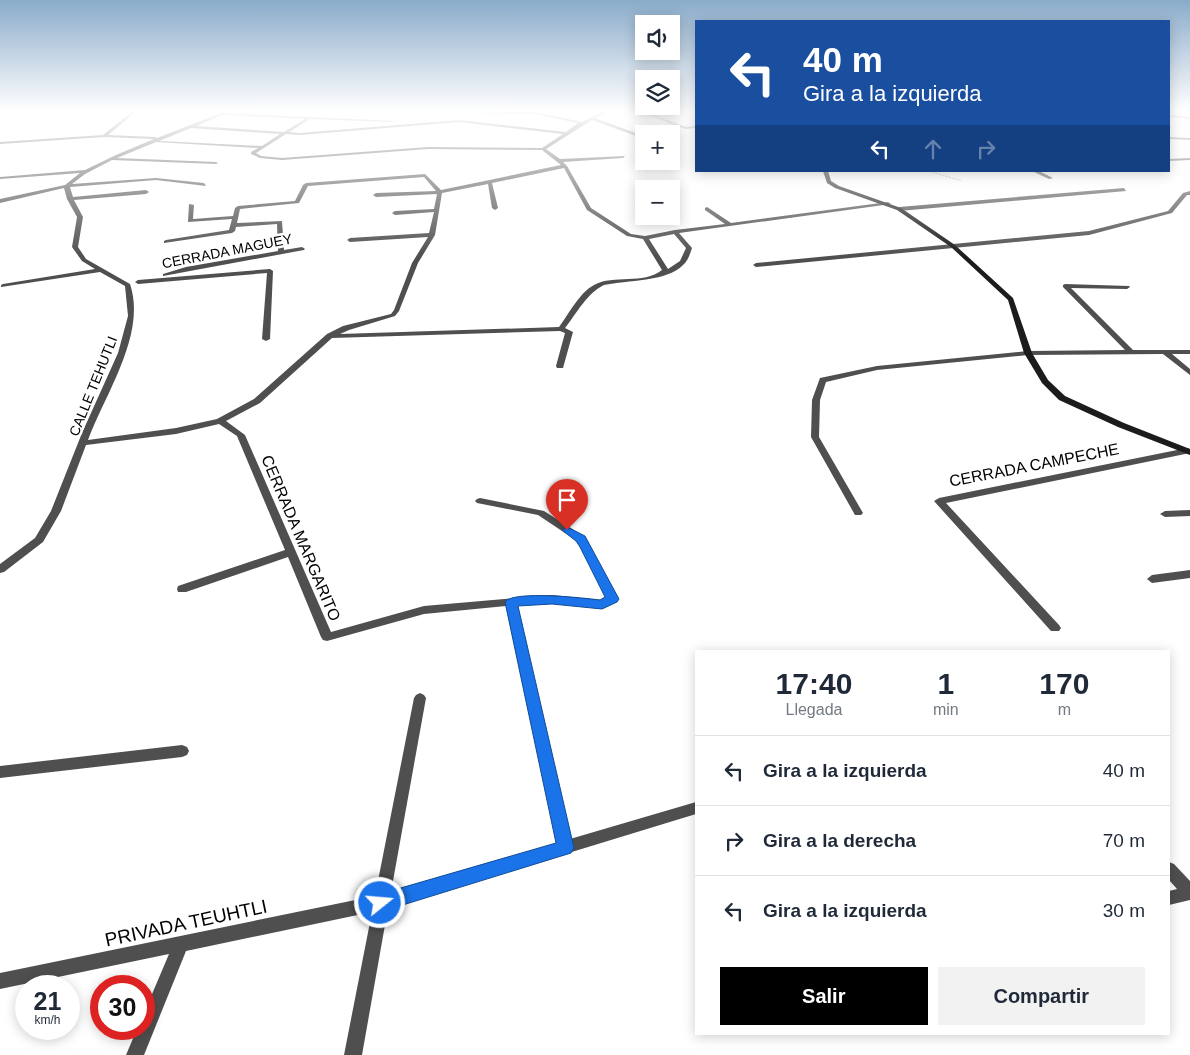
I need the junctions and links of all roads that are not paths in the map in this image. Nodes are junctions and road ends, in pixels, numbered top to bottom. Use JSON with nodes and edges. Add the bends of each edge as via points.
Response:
{"nodes":[{"id":1,"x":109,"y":159,"type":"edge"},
{"id":2,"x":157,"y":159,"type":"edge"},
{"id":3,"x":575,"y":159,"type":"edge"},
{"id":4,"x":1185,"y":159,"type":"edge"},
{"id":5,"x":558,"y":160,"type":"joint"},
{"id":6,"x":1170,"y":160,"type":"edge"},
{"id":7,"x":216,"y":163,"type":"dead end"},
{"id":8,"x":565,"y":166,"type":"junction"},
{"id":9,"x":87,"y":170,"type":"junction"},
{"id":10,"x":825,"y":172,"type":"edge"},
{"id":11,"x":1036,"y":172,"type":"edge"},
{"id":12,"x":0,"y":178,"type":"edge"},
{"id":13,"x":1051,"y":178,"type":"dead end"},
{"id":14,"x":490,"y":183,"type":"junction"},
{"id":15,"x":204,"y":185,"type":"dead end"},
{"id":16,"x":67,"y":186,"type":"junction"},
{"id":17,"x":1124,"y":190,"type":"dead end"},
{"id":18,"x":146,"y":192,"type":"dead end"},
{"id":19,"x":440,"y":192,"type":"junction"},
{"id":20,"x":1187,"y":193,"type":"edge"},
{"id":21,"x":376,"y":195,"type":"dead end"},
{"id":22,"x":70,"y":199,"type":"junction"},
{"id":23,"x":0,"y":201,"type":"edge"},
{"id":24,"x":888,"y":204,"type":"junction"},
{"id":25,"x":191,"y":205,"type":"dead end"},
{"id":26,"x":495,"y":208,"type":"dead end"},
{"id":27,"x":707,"y":209,"type":"dead end"},
{"id":28,"x":899,"y":209,"type":"junction"},
{"id":29,"x":436,"y":210,"type":"junction"},
{"id":30,"x":395,"y":212,"type":"dead end"},
{"id":31,"x":236,"y":217,"type":"junction"},
{"id":32,"x":234,"y":225,"type":"junction"},
{"id":33,"x":730,"y":225,"type":"junction"},
{"id":34,"x":675,"y":232,"type":"junction"},
{"id":35,"x":432,"y":235,"type":"junction"},
{"id":36,"x":645,"y":238,"type":"junction"},
{"id":37,"x":350,"y":240,"type":"dead end"},
{"id":38,"x":166,"y":242,"type":"dead end"},
{"id":39,"x":952,"y":246,"type":"junction"},
{"id":40,"x":302,"y":249,"type":"dead end"},
{"id":41,"x":281,"y":253,"type":"junction"},
{"id":42,"x":756,"y":265,"type":"dead end"},
{"id":43,"x":100,"y":270,"type":"junction"},
{"id":44,"x":663,"y":273,"type":"junction"},
{"id":45,"x":138,"y":282,"type":"junction"},
{"id":46,"x":128,"y":285,"type":"junction"},
{"id":47,"x":3,"y":286,"type":"dead end"},
{"id":48,"x":1126,"y":286,"type":"dead end"},
{"id":49,"x":561,"y":329,"type":"junction"},
{"id":50,"x":330,"y":336,"type":"junction"},
{"id":51,"x":266,"y":340,"type":"dead end"},
{"id":52,"x":1165,"y":352,"type":"junction"},
{"id":53,"x":1190,"y":352,"type":"edge"},
{"id":54,"x":1028,"y":353,"type":"junction"},
{"id":55,"x":1132,"y":353,"type":"junction"},
{"id":56,"x":560,"y":366,"type":"dead end"},
{"id":57,"x":1190,"y":373,"type":"edge"},
{"id":58,"x":220,"y":421,"type":"junction"},
{"id":59,"x":84,"y":443,"type":"junction"},
{"id":60,"x":1188,"y":452,"type":"edge"},
{"id":61,"x":480,"y":501,"type":"dead end"},
{"id":62,"x":1190,"y":513,"type":"edge"},
{"id":63,"x":858,"y":514,"type":"dead end"},
{"id":64,"x":1165,"y":514,"type":"dead end"},
{"id":65,"x":290,"y":552,"type":"junction"},
{"id":66,"x":12,"y":560,"type":"junction"},
{"id":67,"x":0,"y":561,"type":"edge"},
{"id":68,"x":0,"y":569,"type":"edge"},
{"id":69,"x":1190,"y":574,"type":"edge"},
{"id":70,"x":1152,"y":579,"type":"dead end"},
{"id":71,"x":182,"y":589,"type":"dead end"},
{"id":72,"x":511,"y":602,"type":"junction"},
{"id":73,"x":1054,"y":628,"type":"dead end"},
{"id":74,"x":420,"y":698,"type":"dead end"},
{"id":75,"x":182,"y":750,"type":"dead end"},
{"id":76,"x":0,"y":772,"type":"edge"},
{"id":77,"x":695,"y":808,"type":"edge"},
{"id":78,"x":565,"y":848,"type":"junction"},
{"id":79,"x":1170,"y":870,"type":"edge"},
{"id":80,"x":1190,"y":892,"type":"edge"},
{"id":81,"x":1170,"y":898,"type":"edge"},
{"id":82,"x":380,"y":903,"type":"junction"},
{"id":83,"x":181,"y":944,"type":"junction"},
{"id":84,"x":0,"y":981,"type":"edge"},
{"id":85,"x":136,"y":1055,"type":"edge"},
{"id":86,"x":353,"y":1055,"type":"edge"}],
"edges":[{"from":1,"to":9,"type":"street"},
{"from":2,"to":7,"type":"street"},
{"from":3,"to":5,"type":"street"},
{"from":4,"to":6,"type":"street"},
{"from":5,"to":8,"type":"street"},
{"from":8,"to":14,"type":"street"},
{"from":8,"to":36,"type":"street","via":[[589,209],[629,235]]},
{"from":9,"to":12,"type":"street"},
{"from":9,"to":16,"type":"street"},
{"from":10,"to":24,"type":"street","via":[[829,182],[837,187]]},
{"from":11,"to":13,"type":"street"},
{"from":14,"to":19,"type":"street"},
{"from":14,"to":26,"type":"street"},
{"from":15,"to":16,"type":"street","via":[[164,180]]},
{"from":16,"to":22,"type":"street"},
{"from":16,"to":23,"type":"street"},
{"from":17,"to":28,"type":"street"},
{"from":18,"to":22,"type":"street"},
{"from":19,"to":21,"type":"street"},
{"from":19,"to":29,"type":"street"},
{"from":19,"to":31,"type":"street","via":[[424,175],[306,185],[297,202],[238,208]]},
{"from":20,"to":39,"type":"street","via":[[1170,212],[1089,233]]},
{"from":22,"to":43,"type":"street","via":[[80,217],[75,248],[84,260]]},
{"from":24,"to":28,"type":"street"},
{"from":24,"to":33,"type":"street"},
{"from":25,"to":31,"type":"street","via":[[190,221]]},
{"from":27,"to":33,"type":"street"},
{"from":28,"to":39,"type":"street"},
{"from":29,"to":30,"type":"street"},
{"from":29,"to":35,"type":"street"},
{"from":31,"to":32,"type":"street"},
{"from":32,"to":38,"type":"street","via":[[232,231]]},
{"from":32,"to":41,"type":"street","via":[[280,222]]},
{"from":33,"to":34,"type":"street"},
{"from":34,"to":36,"type":"street"},
{"from":34,"to":44,"type":"street","via":[[688,248],[684,262],[678,268]]},
{"from":35,"to":37,"type":"street"},
{"from":35,"to":50,"type":"street","via":[[415,263],[393,315],[346,328]]},
{"from":36,"to":44,"type":"street","via":[[666,270]]},
{"from":39,"to":42,"type":"street"},
{"from":39,"to":54,"type":"street","via":[[1011,299]]},
{"from":40,"to":41,"type":"street","name":"CERRADA MAGUEY"},
{"from":41,"to":45,"type":"street","name":"CERRADA MAGUEY","via":[[186,269]]},
{"from":43,"to":46,"type":"street"},
{"from":43,"to":47,"type":"street"},
{"from":44,"to":49,"type":"street","via":[[594,288]]},
{"from":45,"to":46,"type":"street","name":"CERRADA MAGUEY"},
{"from":45,"to":51,"type":"street","via":[[270,270]]},
{"from":46,"to":59,"type":"street","name":"CALLE TEHUTLI","via":[[131,316],[122,352]]},
{"from":48,"to":55,"type":"street","via":[[1065,286]]},
{"from":49,"to":50,"type":"street"},
{"from":49,"to":56,"type":"street","via":[[569,332]]},
{"from":50,"to":58,"type":"street","via":[[257,401]]},
{"from":52,"to":53,"type":"street"},
{"from":52,"to":55,"type":"street"},
{"from":52,"to":57,"type":"street"},
{"from":54,"to":55,"type":"street"},
{"from":54,"to":60,"type":"street","via":[[1045,381],[1062,398]]},
{"from":54,"to":63,"type":"street","via":[[877,368],[823,380],[816,400],[815,437]]},
{"from":58,"to":59,"type":"street","via":[[176,431]]},
{"from":58,"to":65,"type":"street","name":"CERRADA MARGARITO","via":[[241,435]]},
{"from":59,"to":66,"type":"street","name":"CALLE TEHUTLI","via":[[56,511],[39,540]]},
{"from":60,"to":73,"type":"street","name":"CERRADA CAMPECHE","via":[[939,501]]},
{"from":61,"to":72,"type":"street","via":[[541,514],[580,539],[612,599],[602,604],[552,599]]},
{"from":62,"to":64,"type":"street"},
{"from":65,"to":71,"type":"street"},
{"from":65,"to":72,"type":"street","name":"CERRADA MARGARITO","via":[[327,637],[424,610]]},
{"from":66,"to":67,"type":"street"},
{"from":66,"to":68,"type":"street","name":"CALLE TEHUTLI"},
{"from":69,"to":70,"type":"street"},
{"from":72,"to":78,"type":"street"},
{"from":74,"to":82,"type":"street"},
{"from":75,"to":76,"type":"street"},
{"from":77,"to":78,"type":"street","name":"PRIVADA TEUHTLI"},
{"from":78,"to":82,"type":"street","name":"PRIVADA TEUHTLI"},
{"from":79,"to":80,"type":"street"},
{"from":80,"to":81,"type":"street"},
{"from":82,"to":83,"type":"street","name":"PRIVADA TEUHTLI"},
{"from":82,"to":86,"type":"street"},
{"from":83,"to":84,"type":"street","name":"PRIVADA TEUHTLI"},
{"from":83,"to":85,"type":"street"}]}
